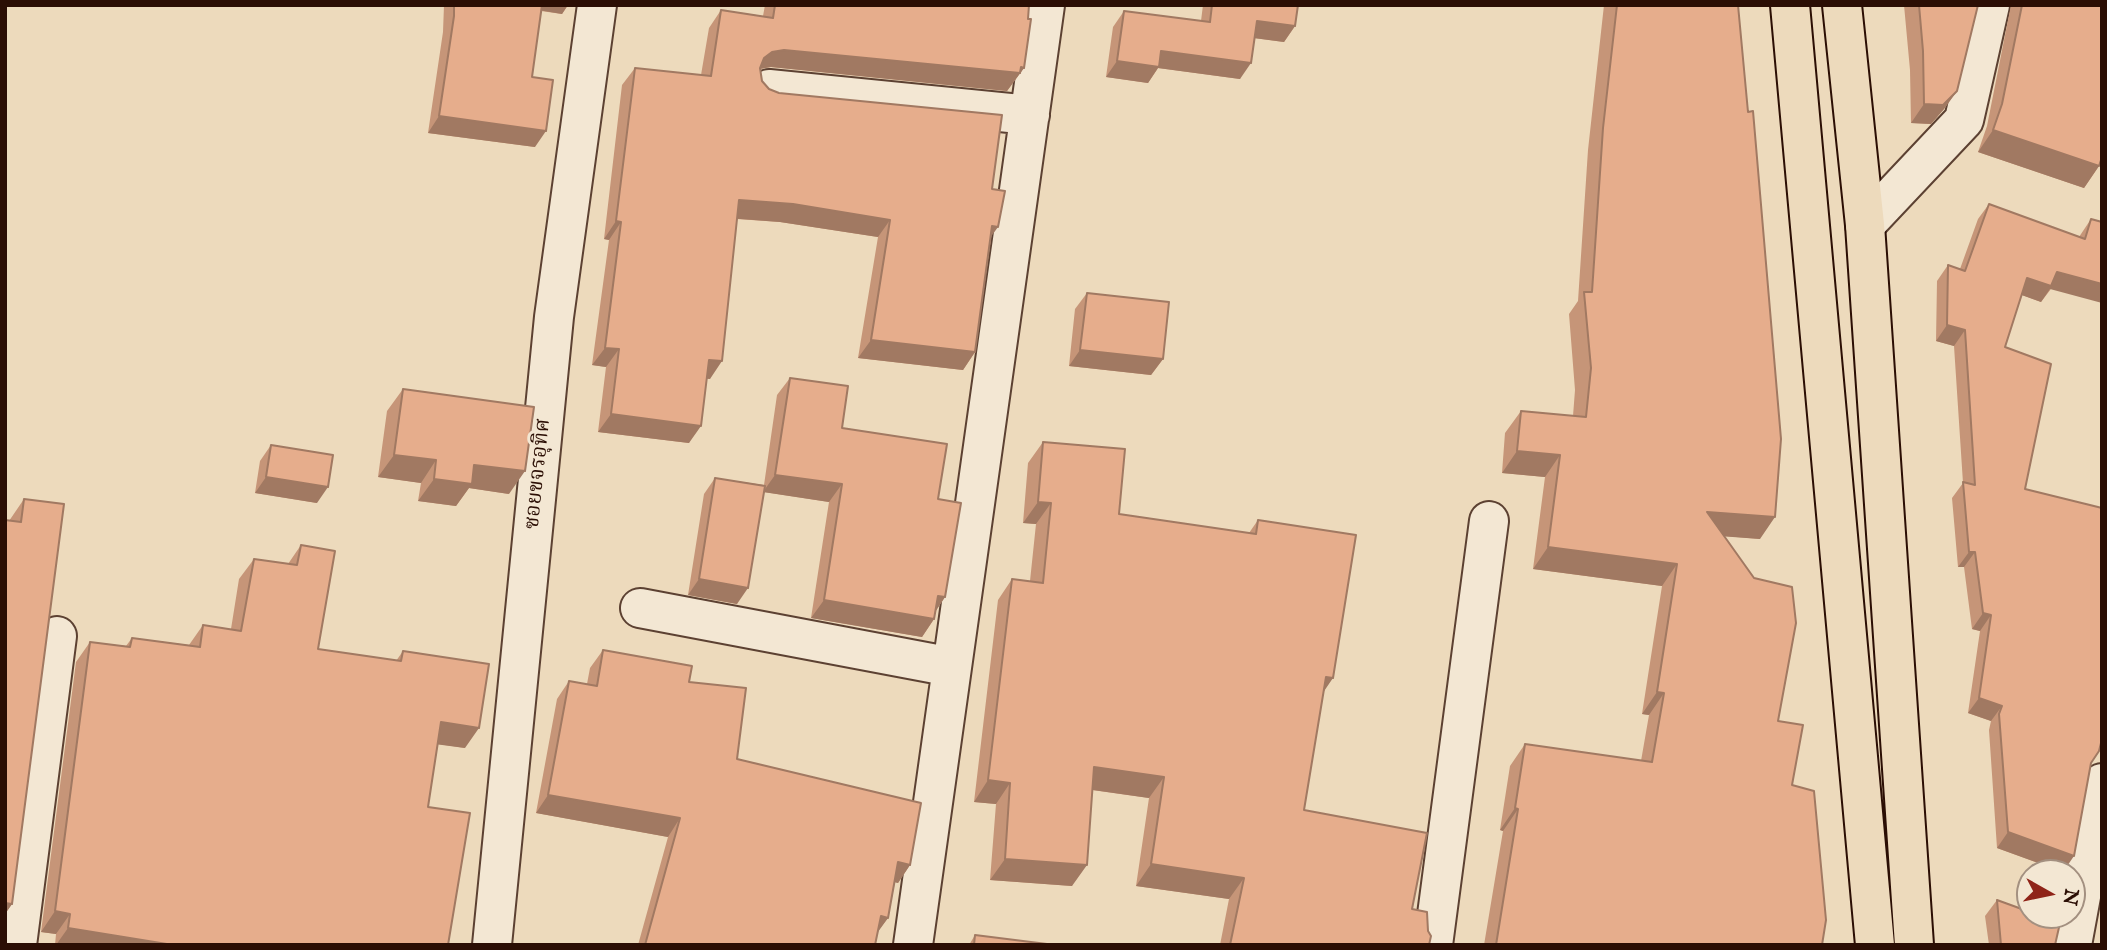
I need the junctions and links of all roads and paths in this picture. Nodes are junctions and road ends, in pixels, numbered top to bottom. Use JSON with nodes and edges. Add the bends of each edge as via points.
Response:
{"nodes":[{"id":1,"x":597,"y":5,"type":"edge"},
{"id":2,"x":1045,"y":5,"type":"edge"},
{"id":3,"x":1790,"y":5,"type":"edge"},
{"id":4,"x":1842,"y":5,"type":"edge"},
{"id":5,"x":1990,"y":5,"type":"edge"},
{"id":6,"x":769,"y":89,"type":"edge"},
{"id":7,"x":1030,"y":115,"type":"junction"},
{"id":8,"x":1864,"y":225,"type":"junction"},
{"id":9,"x":1489,"y":521,"type":"dead end"},
{"id":10,"x":640,"y":608,"type":"dead end"},
{"id":11,"x":57,"y":636,"type":"dead end"},
{"id":12,"x":952,"y":667,"type":"junction"},
{"id":13,"x":2102,"y":783,"type":"edge"},
{"id":14,"x":17,"y":945,"type":"edge"},
{"id":15,"x":492,"y":945,"type":"edge"},
{"id":16,"x":913,"y":945,"type":"edge"},
{"id":17,"x":1433,"y":945,"type":"edge"},
{"id":18,"x":1875,"y":945,"type":"edge"},
{"id":19,"x":1914,"y":945,"type":"edge"},
{"id":20,"x":2072,"y":945,"type":"edge"}],
"edges":[{"from":1,"to":15,"type":"street","name":"ซอยขจรอุทิศ","via":[[554,317]]},
{"from":2,"to":7,"type":"street"},
{"from":3,"to":18,"type":"main road"},
{"from":4,"to":8,"type":"main road"},
{"from":5,"to":8,"type":"street","via":[[1964,120]]},
{"from":6,"to":7,"type":"street"},
{"from":7,"to":12,"type":"street"},
{"from":8,"to":19,"type":"main road"},
{"from":9,"to":17,"type":"street"},
{"from":10,"to":12,"type":"street"},
{"from":11,"to":14,"type":"street"},
{"from":12,"to":16,"type":"street"},
{"from":13,"to":20,"type":"street"}]}
